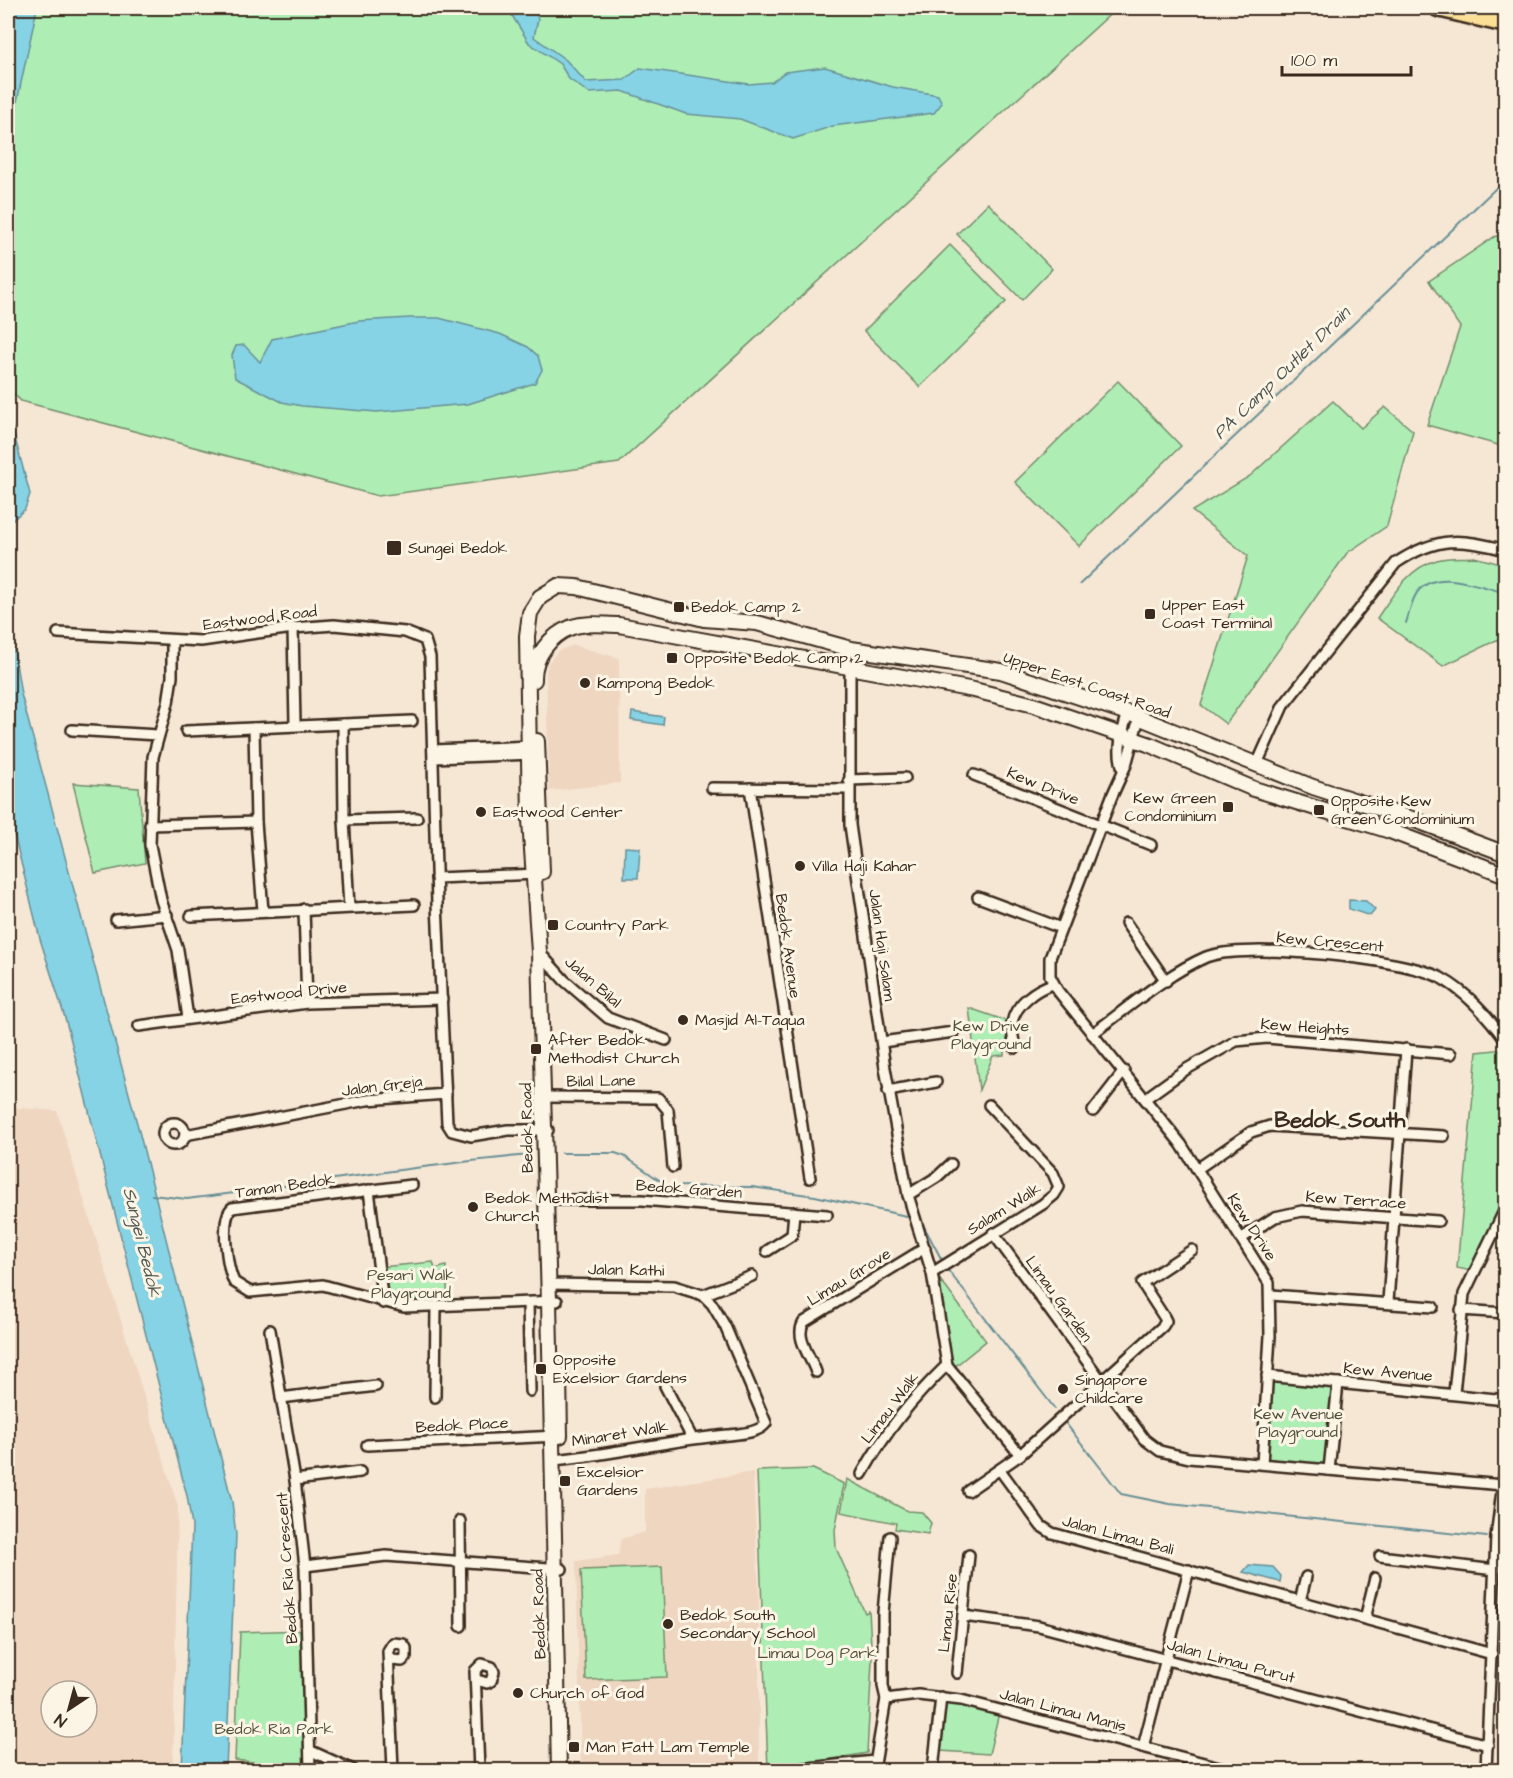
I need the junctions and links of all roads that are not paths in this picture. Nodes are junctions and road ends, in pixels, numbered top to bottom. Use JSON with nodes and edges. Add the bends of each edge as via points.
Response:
{"nodes":[{"id":1,"x":1438,"y":8,"type":"edge"},
{"id":2,"x":1506,"y":24,"type":"edge"},
{"id":3,"x":1506,"y":550,"type":"edge"},
{"id":4,"x":540,"y":597,"type":"joint"},
{"id":5,"x":628,"y":600,"type":"junction"},
{"id":6,"x":628,"y":627,"type":"junction"},
{"id":7,"x":292,"y":628,"type":"junction"},
{"id":8,"x":58,"y":633,"type":"dead end"},
{"id":9,"x":172,"y":640,"type":"junction"},
{"id":10,"x":850,"y":668,"type":"junction"},
{"id":11,"x":1134,"y":715,"type":"junction"},
{"id":12,"x":412,"y":721,"type":"dead end"},
{"id":13,"x":295,"y":724,"type":"junction"},
{"id":14,"x":343,"y":724,"type":"junction"},
{"id":15,"x":254,"y":728,"type":"junction"},
{"id":16,"x":72,"y":730,"type":"dead end"},
{"id":17,"x":186,"y":731,"type":"dead end"},
{"id":18,"x":158,"y":735,"type":"junction"},
{"id":19,"x":1127,"y":738,"type":"junction"},
{"id":20,"x":533,"y":750,"type":"junction"},
{"id":21,"x":434,"y":754,"type":"junction"},
{"id":22,"x":1257,"y":764,"type":"junction"},
{"id":23,"x":1123,"y":769,"type":"junction"},
{"id":24,"x":974,"y":775,"type":"dead end"},
{"id":25,"x":905,"y":778,"type":"dead end"},
{"id":26,"x":849,"y":785,"type":"junction"},
{"id":27,"x":712,"y":788,"type":"dead end"},
{"id":28,"x":750,"y":788,"type":"junction"},
{"id":29,"x":417,"y":819,"type":"dead end"},
{"id":30,"x":344,"y":820,"type":"junction"},
{"id":31,"x":256,"y":822,"type":"junction"},
{"id":32,"x":150,"y":825,"type":"junction"},
{"id":33,"x":1100,"y":825,"type":"junction"},
{"id":34,"x":1151,"y":845,"type":"dead end"},
{"id":35,"x":1506,"y":854,"type":"edge"},
{"id":36,"x":538,"y":874,"type":"junction"},
{"id":37,"x":1506,"y":875,"type":"edge"},
{"id":38,"x":436,"y":878,"type":"junction"},
{"id":39,"x":978,"y":897,"type":"dead end"},
{"id":40,"x":414,"y":905,"type":"dead end"},
{"id":41,"x":349,"y":907,"type":"junction"},
{"id":42,"x":304,"y":909,"type":"junction"},
{"id":43,"x":263,"y":911,"type":"junction"},
{"id":44,"x":167,"y":915,"type":"junction"},
{"id":45,"x":191,"y":916,"type":"dead end"},
{"id":46,"x":116,"y":920,"type":"dead end"},
{"id":47,"x":1126,"y":923,"type":"dead end"},
{"id":48,"x":1061,"y":928,"type":"junction"},
{"id":49,"x":542,"y":956,"type":"junction"},
{"id":50,"x":1166,"y":981,"type":"junction"},
{"id":51,"x":1053,"y":984,"type":"junction"},
{"id":52,"x":442,"y":999,"type":"junction"},
{"id":53,"x":308,"y":1003,"type":"junction"},
{"id":54,"x":188,"y":1018,"type":"junction"},
{"id":55,"x":139,"y":1026,"type":"dead end"},
{"id":56,"x":954,"y":1032,"type":"dead end"},
{"id":57,"x":1092,"y":1034,"type":"junction"},
{"id":58,"x":666,"y":1040,"type":"dead end"},
{"id":59,"x":1506,"y":1041,"type":"edge"},
{"id":60,"x":882,"y":1042,"type":"junction"},
{"id":61,"x":1015,"y":1048,"type":"dead end"},
{"id":62,"x":1406,"y":1049,"type":"junction"},
{"id":63,"x":1451,"y":1054,"type":"dead end"},
{"id":64,"x":1124,"y":1071,"type":"junction"},
{"id":65,"x":936,"y":1082,"type":"dead end"},
{"id":66,"x":888,"y":1091,"type":"junction"},
{"id":67,"x":446,"y":1094,"type":"junction"},
{"id":68,"x":547,"y":1097,"type":"junction"},
{"id":69,"x":1146,"y":1098,"type":"junction"},
{"id":70,"x":989,"y":1105,"type":"dead end"},
{"id":71,"x":1093,"y":1111,"type":"dead end"},
{"id":72,"x":547,"y":1130,"type":"junction"},
{"id":73,"x":1399,"y":1134,"type":"junction"},
{"id":74,"x":185,"y":1135,"type":"dead end"},
{"id":75,"x":1444,"y":1136,"type":"dead end"},
{"id":76,"x":951,"y":1164,"type":"dead end"},
{"id":77,"x":673,"y":1167,"type":"dead end"},
{"id":78,"x":1197,"y":1169,"type":"junction"},
{"id":79,"x":810,"y":1178,"type":"dead end"},
{"id":80,"x":412,"y":1185,"type":"dead end"},
{"id":81,"x":369,"y":1190,"type":"junction"},
{"id":82,"x":908,"y":1195,"type":"junction"},
{"id":83,"x":549,"y":1199,"type":"junction"},
{"id":84,"x":1506,"y":1207,"type":"edge"},
{"id":85,"x":794,"y":1212,"type":"junction"},
{"id":86,"x":827,"y":1215,"type":"dead end"},
{"id":87,"x":1393,"y":1217,"type":"junction"},
{"id":88,"x":1438,"y":1221,"type":"dead end"},
{"id":89,"x":1502,"y":1223,"type":"edge"},
{"id":90,"x":993,"y":1233,"type":"junction"},
{"id":91,"x":1242,"y":1238,"type":"junction"},
{"id":92,"x":925,"y":1248,"type":"junction"},
{"id":93,"x":1192,"y":1250,"type":"dead end"},
{"id":94,"x":767,"y":1251,"type":"dead end"},
{"id":95,"x":932,"y":1273,"type":"junction"},
{"id":96,"x":752,"y":1276,"type":"dead end"},
{"id":97,"x":552,"y":1284,"type":"junction"},
{"id":98,"x":703,"y":1295,"type":"junction"},
{"id":99,"x":1271,"y":1295,"type":"junction"},
{"id":100,"x":553,"y":1302,"type":"junction"},
{"id":101,"x":1388,"y":1302,"type":"junction"},
{"id":102,"x":528,"y":1303,"type":"junction"},
{"id":103,"x":383,"y":1304,"type":"junction"},
{"id":104,"x":436,"y":1306,"type":"junction"},
{"id":105,"x":1432,"y":1307,"type":"dead end"},
{"id":106,"x":1461,"y":1310,"type":"junction"},
{"id":107,"x":1506,"y":1313,"type":"edge"},
{"id":108,"x":270,"y":1330,"type":"dead end"},
{"id":109,"x":947,"y":1365,"type":"junction"},
{"id":110,"x":816,"y":1372,"type":"dead end"},
{"id":111,"x":1267,"y":1376,"type":"junction"},
{"id":112,"x":1101,"y":1382,"type":"junction"},
{"id":113,"x":1338,"y":1383,"type":"junction"},
{"id":114,"x":376,"y":1386,"type":"dead end"},
{"id":115,"x":665,"y":1386,"type":"dead end"},
{"id":116,"x":530,"y":1391,"type":"dead end"},
{"id":117,"x":1454,"y":1393,"type":"junction"},
{"id":118,"x":435,"y":1397,"type":"dead end"},
{"id":119,"x":281,"y":1398,"type":"junction"},
{"id":120,"x":1506,"y":1400,"type":"edge"},
{"id":121,"x":556,"y":1436,"type":"junction"},
{"id":122,"x":692,"y":1438,"type":"junction"},
{"id":123,"x":367,"y":1444,"type":"dead end"},
{"id":124,"x":1020,"y":1455,"type":"junction"},
{"id":125,"x":557,"y":1460,"type":"junction"},
{"id":126,"x":1506,"y":1461,"type":"edge"},
{"id":127,"x":1262,"y":1464,"type":"junction"},
{"id":128,"x":1000,"y":1470,"type":"junction"},
{"id":129,"x":1329,"y":1470,"type":"junction"},
{"id":130,"x":360,"y":1472,"type":"dead end"},
{"id":131,"x":861,"y":1473,"type":"dead end"},
{"id":132,"x":295,"y":1480,"type":"junction"},
{"id":133,"x":1503,"y":1485,"type":"junction"},
{"id":134,"x":968,"y":1491,"type":"dead end"},
{"id":135,"x":460,"y":1521,"type":"dead end"},
{"id":136,"x":890,"y":1537,"type":"dead end"},
{"id":137,"x":969,"y":1555,"type":"dead end"},
{"id":138,"x":1380,"y":1556,"type":"dead end"},
{"id":139,"x":461,"y":1562,"type":"junction"},
{"id":140,"x":305,"y":1566,"type":"junction"},
{"id":141,"x":558,"y":1569,"type":"junction"},
{"id":142,"x":1189,"y":1570,"type":"junction"},
{"id":143,"x":1495,"y":1570,"type":"junction"},
{"id":144,"x":1306,"y":1577,"type":"dead end"},
{"id":145,"x":1375,"y":1578,"type":"dead end"},
{"id":146,"x":1300,"y":1601,"type":"junction"},
{"id":147,"x":963,"y":1616,"type":"junction"},
{"id":148,"x":1365,"y":1619,"type":"junction"},
{"id":149,"x":461,"y":1626,"type":"dead end"},
{"id":150,"x":1492,"y":1654,"type":"junction"},
{"id":151,"x":389,"y":1656,"type":"dead end"},
{"id":152,"x":1166,"y":1659,"type":"junction"},
{"id":153,"x":957,"y":1673,"type":"dead end"},
{"id":154,"x":477,"y":1680,"type":"dead end"},
{"id":155,"x":941,"y":1697,"type":"junction"},
{"id":156,"x":886,"y":1699,"type":"junction"},
{"id":157,"x":1488,"y":1745,"type":"junction"},
{"id":158,"x":1143,"y":1747,"type":"junction"},
{"id":159,"x":311,"y":1751,"type":"junction"},
{"id":160,"x":874,"y":1766,"type":"edge"},
{"id":161,"x":310,"y":1770,"type":"edge"},
{"id":162,"x":353,"y":1770,"type":"edge"},
{"id":163,"x":393,"y":1770,"type":"edge"},
{"id":164,"x":479,"y":1770,"type":"edge"},
{"id":165,"x":559,"y":1770,"type":"edge"},
{"id":166,"x":567,"y":1770,"type":"edge"},
{"id":167,"x":789,"y":1770,"type":"edge"},
{"id":168,"x":933,"y":1770,"type":"edge"},
{"id":169,"x":1231,"y":1770,"type":"edge"},
{"id":170,"x":1486,"y":1770,"type":"edge"}],
"edges":[{"from":1,"to":2,"type":"highway"},
{"from":3,"to":22,"type":"street","via":[[1458,540],[1416,550],[1396,563],[1283,706]]},
{"from":4,"to":5,"type":"main road","name":"Upper East Coast Road","via":[[558,586],[568,586]]},
{"from":4,"to":20,"type":"main road","name":"Bedok Road","via":[[530,613],[527,636]]},
{"from":5,"to":6,"type":"main road","via":[[621,613]]},
{"from":5,"to":11,"type":"main road","name":"Upper East Coast Road","via":[[704,619],[757,623],[851,650],[1001,671]]},
{"from":6,"to":10,"type":"main road"},
{"from":6,"to":20,"type":"main road","name":"Bedok Road","via":[[573,627],[551,640],[541,652],[534,671]]},
{"from":7,"to":9,"type":"street","name":"Eastwood Road","via":[[213,641]]},
{"from":7,"to":13,"type":"street"},
{"from":7,"to":21,"type":"street","name":"Eastwood Road","via":[[364,627],[414,634],[425,640],[430,657]]},
{"from":8,"to":9,"type":"street","name":"Eastwood Road"},
{"from":9,"to":18,"type":"street","via":[[172,677]]},
{"from":10,"to":19,"type":"main road","via":[[1034,705]]},
{"from":10,"to":26,"type":"street","name":"Jalan Haji Salam"},
{"from":11,"to":19,"type":"street"},
{"from":11,"to":19,"type":"street"},
{"from":11,"to":22,"type":"main road","name":"Upper East Coast Road"},
{"from":12,"to":14,"type":"street"},
{"from":13,"to":14,"type":"street"},
{"from":13,"to":15,"type":"street"},
{"from":14,"to":30,"type":"street"},
{"from":15,"to":17,"type":"street"},
{"from":15,"to":31,"type":"street"},
{"from":16,"to":18,"type":"street"},
{"from":18,"to":32,"type":"street","via":[[152,766]]},
{"from":19,"to":23,"type":"street"},
{"from":19,"to":23,"type":"street","via":[[1120,761]]},
{"from":19,"to":37,"type":"main road","via":[[1254,789],[1390,831]]},
{"from":20,"to":21,"type":"street"},
{"from":20,"to":36,"type":"main road","name":"Bedok Road"},
{"from":21,"to":38,"type":"street","name":"Eastwood Road"},
{"from":22,"to":35,"type":"main road","name":"Upper East Coast Road"},
{"from":23,"to":33,"type":"street"},
{"from":24,"to":33,"type":"street","name":"Kew Drive"},
{"from":25,"to":26,"type":"street"},
{"from":26,"to":28,"type":"street"},
{"from":26,"to":60,"type":"street","name":"Jalan Haji Salam","via":[[861,913]]},
{"from":27,"to":28,"type":"street"},
{"from":28,"to":79,"type":"street","name":"Bedok Avenue"},
{"from":29,"to":30,"type":"street"},
{"from":30,"to":41,"type":"street"},
{"from":31,"to":32,"type":"street"},
{"from":31,"to":43,"type":"street"},
{"from":32,"to":44,"type":"street","via":[[155,878]]},
{"from":33,"to":34,"type":"street","name":"Kew Drive"},
{"from":33,"to":48,"type":"street"},
{"from":36,"to":38,"type":"street"},
{"from":36,"to":49,"type":"main road","name":"Bedok Road"},
{"from":38,"to":52,"type":"street","name":"Eastwood Road"},
{"from":39,"to":48,"type":"street"},
{"from":40,"to":41,"type":"street"},
{"from":41,"to":42,"type":"street"},
{"from":42,"to":43,"type":"street"},
{"from":42,"to":53,"type":"street"},
{"from":43,"to":45,"type":"street"},
{"from":44,"to":46,"type":"street"},
{"from":44,"to":54,"type":"street","via":[[178,950]]},
{"from":47,"to":50,"type":"street"},
{"from":48,"to":51,"type":"street","via":[[1049,964]]},
{"from":49,"to":58,"type":"street","name":"Jalan Bilal","via":[[608,1018]]},
{"from":49,"to":68,"type":"main road","name":"Bedok Road"},
{"from":50,"to":57,"type":"street","name":"Kew Crescent"},
{"from":50,"to":59,"type":"street","name":"Kew Crescent","via":[[1208,957],[1227,952],[1388,962],[1444,980],[1470,998]]},
{"from":51,"to":57,"type":"street","name":"Kew Drive"},
{"from":51,"to":61,"type":"street","via":[[1038,988],[1014,1017],[1011,1025]]},
{"from":52,"to":53,"type":"street","name":"Eastwood Drive"},
{"from":52,"to":67,"type":"street","name":"Eastwood Road"},
{"from":53,"to":54,"type":"street","name":"Eastwood Drive"},
{"from":54,"to":55,"type":"street","name":"Eastwood Drive"},
{"from":56,"to":60,"type":"street"},
{"from":57,"to":64,"type":"street","name":"Kew Drive"},
{"from":60,"to":66,"type":"street","name":"Jalan Haji Salam"},
{"from":62,"to":63,"type":"street","name":"Kew Heights"},
{"from":62,"to":69,"type":"street","name":"Kew Heights","via":[[1267,1038],[1236,1041]]},
{"from":62,"to":73,"type":"street"},
{"from":64,"to":69,"type":"street","name":"Kew Drive"},
{"from":64,"to":71,"type":"street"},
{"from":65,"to":66,"type":"street"},
{"from":66,"to":82,"type":"street","name":"Jalan Haji Salam"},
{"from":67,"to":72,"type":"street","name":"Jalan Greja","via":[[447,1123],[456,1134]]},
{"from":67,"to":74,"type":"street","name":"Jalan Greja","via":[[367,1100]]},
{"from":68,"to":72,"type":"main road","name":"Bedok Road"},
{"from":68,"to":77,"type":"street","name":"Bilal Lane","via":[[658,1098],[668,1110]]},
{"from":69,"to":78,"type":"street","name":"Kew Drive"},
{"from":70,"to":90,"type":"street","name":"Salam Walk","via":[[1053,1173],[1059,1187],[1043,1204]]},
{"from":72,"to":83,"type":"main road","name":"Bedok Road"},
{"from":73,"to":75,"type":"street"},
{"from":73,"to":78,"type":"street","via":[[1270,1126],[1251,1132]]},
{"from":73,"to":87,"type":"street"},
{"from":76,"to":82,"type":"street"},
{"from":78,"to":91,"type":"street","name":"Kew Drive"},
{"from":80,"to":81,"type":"street","name":"Taman Bedok"},
{"from":81,"to":103,"type":"street"},
{"from":81,"to":103,"type":"street","name":"Taman Bedok","via":[[236,1207],[227,1214],[225,1229],[232,1277],[243,1290],[317,1284]]},
{"from":82,"to":92,"type":"street","name":"Jalan Haji Salam"},
{"from":83,"to":85,"type":"street","name":"Bedok Garden","via":[[642,1200]]},
{"from":83,"to":97,"type":"main road","name":"Bedok Road"},
{"from":84,"to":89,"type":"street"},
{"from":85,"to":86,"type":"street","name":"Bedok Garden"},
{"from":85,"to":94,"type":"street","via":[[792,1235]]},
{"from":87,"to":88,"type":"street","name":"Kew Terrace"},
{"from":87,"to":91,"type":"street","name":"Kew Terrace","via":[[1287,1212]]},
{"from":87,"to":101,"type":"street"},
{"from":89,"to":106,"type":"street","via":[[1465,1289]]},
{"from":90,"to":95,"type":"street","name":"Salam Walk"},
{"from":90,"to":112,"type":"street","name":"Limau Garden"},
{"from":91,"to":99,"type":"street","name":"Kew Drive","via":[[1269,1283]]},
{"from":92,"to":95,"type":"street","name":"Jalan Haji Salam"},
{"from":92,"to":110,"type":"street","name":"Limau Grove","via":[[804,1322],[802,1341]]},
{"from":93,"to":112,"type":"street","via":[[1142,1283],[1166,1321]]},
{"from":95,"to":109,"type":"street"},
{"from":96,"to":98,"type":"street"},
{"from":97,"to":98,"type":"street","name":"Jalan Kathi","via":[[674,1286]]},
{"from":97,"to":100,"type":"main road","name":"Bedok Road"},
{"from":98,"to":122,"type":"street","name":"Minaret Walk","via":[[725,1326],[766,1423],[743,1433]]},
{"from":99,"to":101,"type":"street"},
{"from":99,"to":111,"type":"street","name":"Kew Drive"},
{"from":100,"to":102,"type":"street","name":"Taman Bedok"},
{"from":100,"to":121,"type":"main road","name":"Bedok Road","via":[[562,1413]]},
{"from":101,"to":105,"type":"street"},
{"from":102,"to":104,"type":"street","name":"Taman Bedok"},
{"from":102,"to":116,"type":"street"},
{"from":103,"to":104,"type":"street","name":"Taman Bedok"},
{"from":104,"to":118,"type":"street"},
{"from":106,"to":107,"type":"street"},
{"from":106,"to":117,"type":"street"},
{"from":108,"to":119,"type":"street","name":"Bedok Ria Crescent"},
{"from":109,"to":124,"type":"street"},
{"from":109,"to":131,"type":"street","name":"Limau Walk","via":[[902,1412]]},
{"from":111,"to":113,"type":"street","name":"Kew Avenue"},
{"from":111,"to":127,"type":"street","name":"Kew Drive"},
{"from":112,"to":124,"type":"street"},
{"from":112,"to":127,"type":"street","name":"Limau Garden","via":[[1144,1439],[1160,1451],[1189,1458]]},
{"from":113,"to":117,"type":"street","name":"Kew Avenue"},
{"from":113,"to":129,"type":"street"},
{"from":114,"to":119,"type":"street"},
{"from":115,"to":122,"type":"street","name":"Minaret Walk"},
{"from":117,"to":120,"type":"street","name":"Kew Avenue"},
{"from":119,"to":132,"type":"street","name":"Bedok Ria Crescent"},
{"from":121,"to":123,"type":"street","name":"Bedok Place"},
{"from":121,"to":125,"type":"main road","name":"Bedok Road"},
{"from":122,"to":125,"type":"street","name":"Minaret Walk"},
{"from":124,"to":128,"type":"street"},
{"from":125,"to":141,"type":"main road","name":"Bedok Road"},
{"from":126,"to":133,"type":"street"},
{"from":127,"to":129,"type":"street","name":"Limau Garden"},
{"from":128,"to":134,"type":"street"},
{"from":128,"to":142,"type":"street","name":"Jalan Limau Bali","via":[[1041,1526],[1052,1533]]},
{"from":129,"to":133,"type":"street","name":"Limau Garden"},
{"from":130,"to":132,"type":"street"},
{"from":132,"to":140,"type":"street","name":"Bedok Ria Crescent"},
{"from":133,"to":143,"type":"street"},
{"from":135,"to":139,"type":"street"},
{"from":136,"to":156,"type":"street","via":[[883,1613]]},
{"from":137,"to":147,"type":"street","name":"Limau Rise"},
{"from":138,"to":143,"type":"street"},
{"from":139,"to":140,"type":"street","via":[[386,1556]]},
{"from":139,"to":141,"type":"street"},
{"from":139,"to":149,"type":"street"},
{"from":140,"to":159,"type":"street","name":"Bedok Ria Crescent"},
{"from":141,"to":165,"type":"main road","name":"Bedok Road"},
{"from":141,"to":166,"type":"main road","name":"Bedok Road"},
{"from":142,"to":146,"type":"street","name":"Jalan Limau Bali"},
{"from":142,"to":152,"type":"street","name":"Jalan Limau Bali"},
{"from":143,"to":150,"type":"street"},
{"from":144,"to":146,"type":"street"},
{"from":145,"to":148,"type":"street"},
{"from":146,"to":148,"type":"street","name":"Jalan Limau Bali"},
{"from":147,"to":152,"type":"street","name":"Jalan Limau Purut","via":[[1039,1626]]},
{"from":147,"to":153,"type":"street","name":"Limau Rise"},
{"from":148,"to":150,"type":"street","name":"Jalan Limau Bali"},
{"from":150,"to":157,"type":"street"},
{"from":151,"to":163,"type":"street"},
{"from":152,"to":157,"type":"street","name":"Jalan Limau Purut"},
{"from":152,"to":158,"type":"street","name":"Jalan Limau Bali"},
{"from":154,"to":164,"type":"street"},
{"from":155,"to":156,"type":"street","name":"Jalan Limau Manis"},
{"from":155,"to":158,"type":"street","name":"Jalan Limau Manis"},
{"from":155,"to":168,"type":"street"},
{"from":156,"to":160,"type":"street"},
{"from":157,"to":170,"type":"street"},
{"from":158,"to":169,"type":"street","name":"Jalan Limau Manis"},
{"from":159,"to":161,"type":"street","name":"Bedok Ria Crescent"},
{"from":159,"to":162,"type":"street"},
{"from":160,"to":167,"type":"street"}]}
